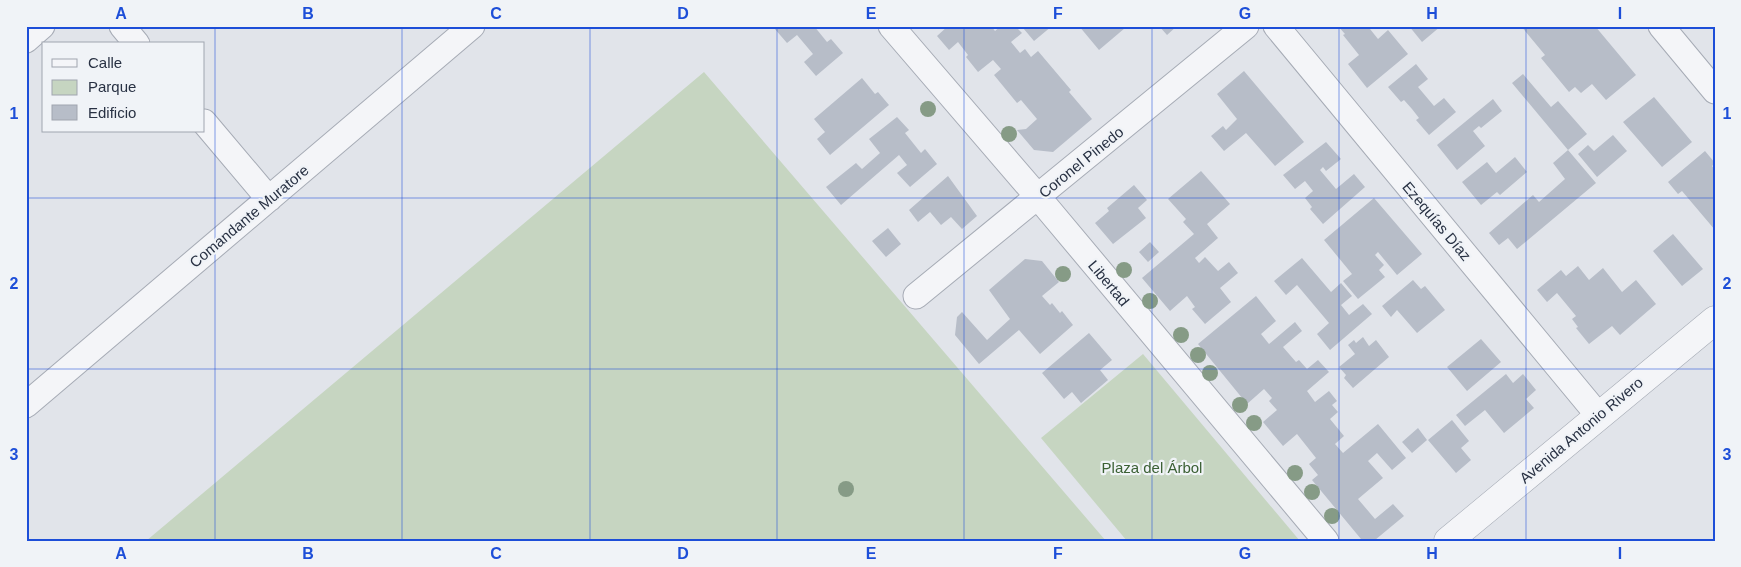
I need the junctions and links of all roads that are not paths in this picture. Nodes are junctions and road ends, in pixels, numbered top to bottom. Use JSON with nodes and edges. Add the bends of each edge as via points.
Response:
{"nodes":[{"id":1,"x":42,"y":26,"type":"edge"},
{"id":2,"x":122,"y":26,"type":"edge"},
{"id":3,"x":472,"y":26,"type":"edge"},
{"id":4,"x":891,"y":26,"type":"edge"},
{"id":5,"x":1246,"y":26,"type":"edge"},
{"id":6,"x":1276,"y":26,"type":"edge"},
{"id":7,"x":1661,"y":26,"type":"edge"},
{"id":8,"x":26,"y":40,"type":"edge"},
{"id":9,"x":135,"y":42,"type":"edge"},
{"id":10,"x":1715,"y":90,"type":"edge"},
{"id":11,"x":205,"y":123,"type":"edge"},
{"id":12,"x":1038,"y":197,"type":"junction"},
{"id":13,"x":270,"y":199,"type":"junction"},
{"id":14,"x":916,"y":296,"type":"dead end"},
{"id":15,"x":1715,"y":320,"type":"edge"},
{"id":16,"x":26,"y":405,"type":"edge"},
{"id":17,"x":1598,"y":415,"type":"junction"},
{"id":18,"x":1326,"y":541,"type":"edge"},
{"id":19,"x":1448,"y":541,"type":"edge"}],
"edges":[{"from":1,"to":8,"type":"street"},
{"from":2,"to":9,"type":"street"},
{"from":3,"to":13,"type":"street","name":"Comandante Muratore"},
{"from":4,"to":12,"type":"street","name":"Libertad"},
{"from":5,"to":12,"type":"street","name":"Coronel Pinedo"},
{"from":6,"to":17,"type":"street","name":"Ezequías Díaz"},
{"from":7,"to":10,"type":"street"},
{"from":11,"to":13,"type":"street"},
{"from":12,"to":14,"type":"street","name":"Coronel Pinedo"},
{"from":12,"to":18,"type":"street","name":"Libertad"},
{"from":13,"to":16,"type":"street","name":"Comandante Muratore"},
{"from":15,"to":17,"type":"street","name":"Avenida Antonio Rivero"},
{"from":17,"to":19,"type":"street","name":"Avenida Antonio Rivero"}]}
